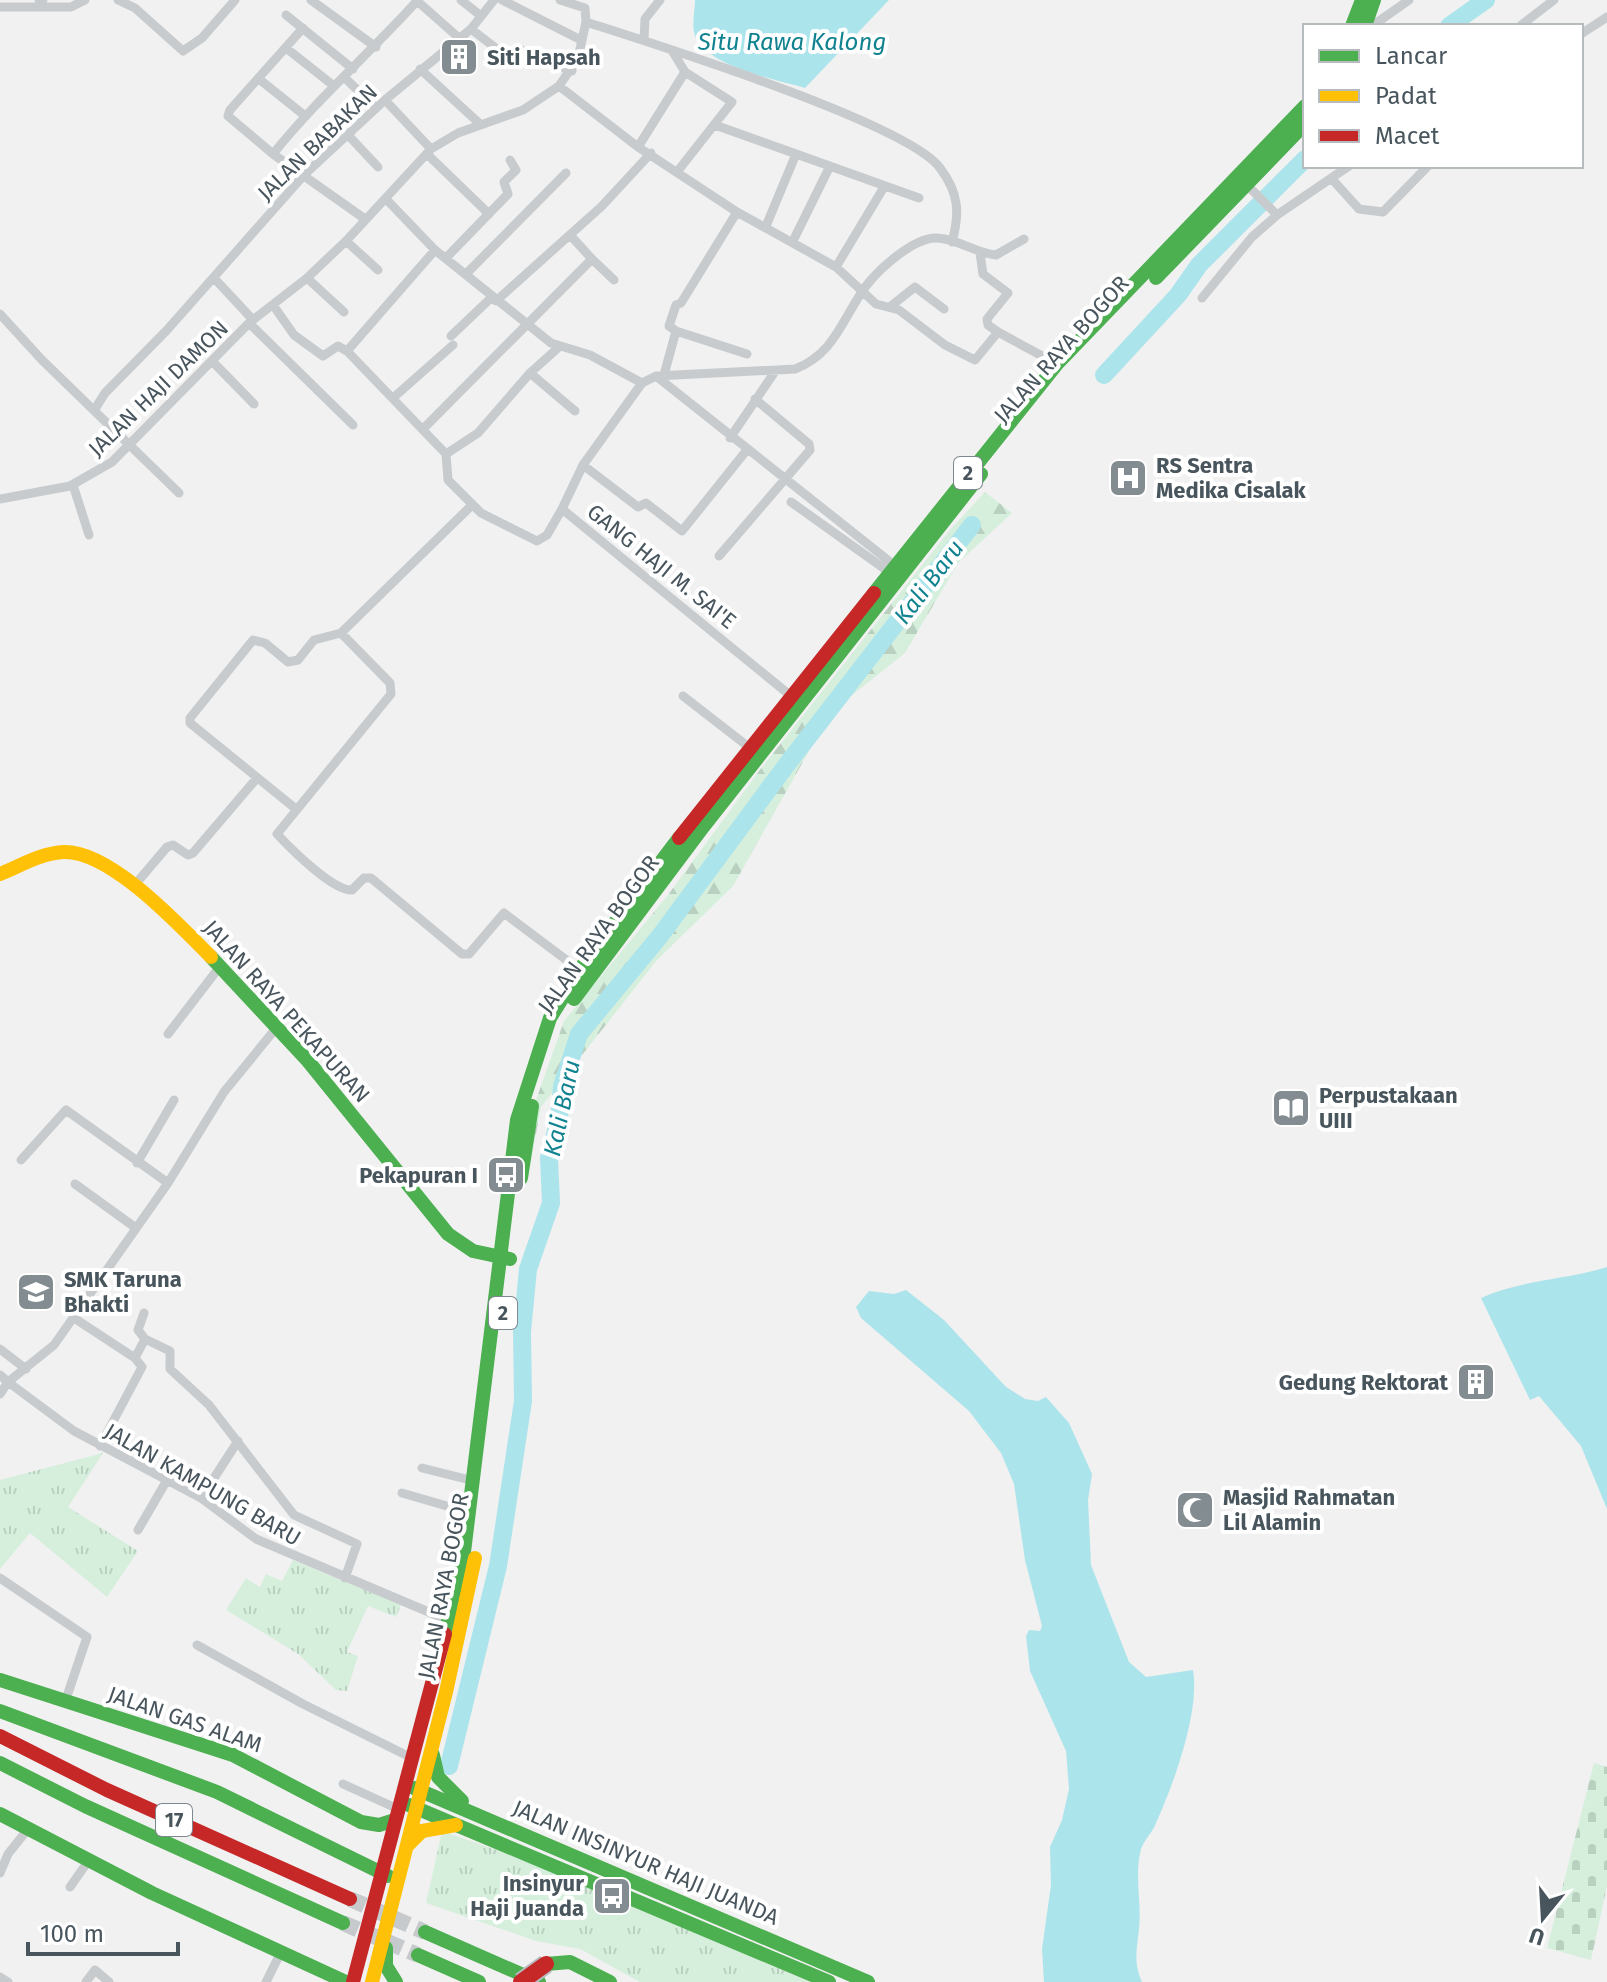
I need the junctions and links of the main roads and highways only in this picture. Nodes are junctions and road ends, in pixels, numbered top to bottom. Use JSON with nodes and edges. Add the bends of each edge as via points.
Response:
{"nodes":[{"id":1,"x":1362,"y":0,"type":"edge"},
{"id":2,"x":1374,"y":0,"type":"edge"},
{"id":3,"x":1353,"y":24,"type":"edge"},
{"id":4,"x":1366,"y":24,"type":"edge"},
{"id":5,"x":1303,"y":109,"type":"edge"},
{"id":6,"x":1303,"y":126,"type":"edge"},
{"id":7,"x":1247,"y":185,"type":"junction"},
{"id":8,"x":736,"y":775,"type":"junction"},
{"id":9,"x":0,"y":874,"type":"edge"},
{"id":10,"x":504,"y":1259,"type":"junction"},
{"id":11,"x":0,"y":1680,"type":"edge"},
{"id":12,"x":0,"y":1711,"type":"edge"},
{"id":13,"x":0,"y":1736,"type":"edge"},
{"id":14,"x":434,"y":1738,"type":"junction"},
{"id":15,"x":0,"y":1763,"type":"edge"},
{"id":16,"x":413,"y":1787,"type":"junction"},
{"id":17,"x":402,"y":1810,"type":"junction"},
{"id":18,"x":0,"y":1814,"type":"edge"},
{"id":19,"x":480,"y":1815,"type":"junction"},
{"id":20,"x":462,"y":1825,"type":"junction"},
{"id":21,"x":405,"y":1849,"type":"junction"},
{"id":22,"x":379,"y":1872,"type":"junction"},
{"id":23,"x":397,"y":1880,"type":"junction"},
{"id":24,"x":350,"y":1899,"type":"tunnel mouth"},
{"id":25,"x":392,"y":1903,"type":"junction"},
{"id":26,"x":343,"y":1923,"type":"tunnel mouth"},
{"id":27,"x":425,"y":1932,"type":"tunnel mouth"},
{"id":28,"x":418,"y":1955,"type":"tunnel mouth"},
{"id":29,"x":351,"y":1979,"type":"edge"},
{"id":30,"x":376,"y":1981,"type":"edge"},
{"id":31,"x":396,"y":1982,"type":"edge"},
{"id":32,"x":479,"y":1982,"type":"edge"},
{"id":33,"x":521,"y":1982,"type":"edge"},
{"id":34,"x":539,"y":1982,"type":"edge"},
{"id":35,"x":610,"y":1982,"type":"edge"},
{"id":36,"x":829,"y":1982,"type":"edge"},
{"id":37,"x":868,"y":1982,"type":"edge"}],
"edges":[{"from":1,"to":3,"type":"main road"},
{"from":2,"to":4,"type":"main road"},
{"from":5,"to":7,"type":"main road","name":"JALAN RAYA BOGOR","number":"2"},
{"from":6,"to":7,"type":"main road","name":"JALAN RAYA BOGOR","number":"2"},
{"from":7,"to":8,"type":"main road","name":"JALAN RAYA BOGOR","number":"2","via":[[1065,369]]},
{"from":7,"to":8,"type":"main road","name":"JALAN RAYA BOGOR","number":"2","via":[[1057,364],[750,748]]},
{"from":8,"to":10,"type":"main road","name":"JALAN RAYA BOGOR","number":"2","via":[[550,1018],[517,1120]]},
{"from":9,"to":10,"type":"main road","name":"JALAN RAYA PEKAPURAN","via":[[64,852],[97,861],[133,887],[221,965],[448,1234],[473,1251]]},
{"from":10,"to":14,"type":"main road","name":"JALAN RAYA BOGOR","number":"2","via":[[477,1540]]},
{"from":10,"to":16,"type":"main road","name":"JALAN RAYA BOGOR","number":"2","via":[[471,1513],[450,1621],[412,1758]]},
{"from":11,"to":17,"type":"main road","name":"JALAN GAS ALAM","via":[[233,1755],[361,1822],[379,1825]]},
{"from":12,"to":22,"type":"main road","via":[[217,1792]]},
{"from":13,"to":24,"type":"main road","number":"17"},
{"from":14,"to":16,"type":"main road","name":"JALAN RAYA BOGOR","number":"2"},
{"from":14,"to":19,"type":"main road","via":[[438,1777]]},
{"from":15,"to":26,"type":"main road","number":"17"},
{"from":16,"to":17,"type":"main road","name":"JALAN RAYA BOGOR","number":"2"},
{"from":16,"to":19,"type":"main road","name":"JALAN INSINYUR HAJI JUANDA"},
{"from":17,"to":20,"type":"main road","name":"JALAN INSINYUR HAJI JUANDA"},
{"from":17,"to":21,"type":"main road","name":"JALAN RAYA BOGOR","number":"2"},
{"from":17,"to":22,"type":"main road"},
{"from":18,"to":29,"type":"main road","via":[[281,1952]]},
{"from":19,"to":37,"type":"main road","name":"JALAN INSINYUR HAJI JUANDA"},
{"from":20,"to":21,"type":"main road","via":[[422,1831]]},
{"from":20,"to":36,"type":"main road","name":"JALAN INSINYUR HAJI JUANDA"},
{"from":21,"to":23,"type":"main road","name":"JALAN RAYA BOGOR","number":"2"},
{"from":22,"to":23,"type":"main road"},
{"from":22,"to":29,"type":"main road"},
{"from":23,"to":25,"type":"main road","name":"JALAN RAYA BOGOR","number":"2"},
{"from":25,"to":30,"type":"main road","name":"JALAN RAYA BOGOR","number":"2"},
{"from":25,"to":31,"type":"main road","via":[[385,1958]]},
{"from":27,"to":34,"type":"main road"},
{"from":28,"to":32,"type":"main road"},
{"from":29,"to":30,"type":"main road"},
{"from":33,"to":35,"type":"main road","bridge":true,"via":[[557,1958]]}]}
